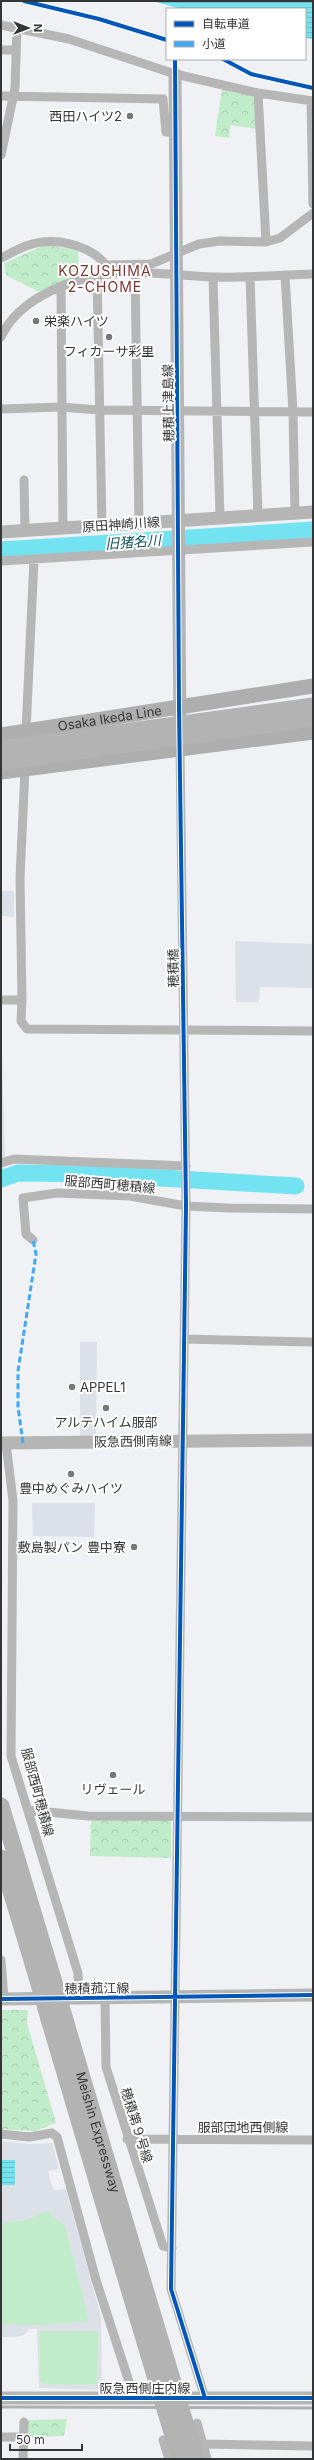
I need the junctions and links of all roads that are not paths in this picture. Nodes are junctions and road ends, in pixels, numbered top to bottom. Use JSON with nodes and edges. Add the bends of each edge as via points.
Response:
{"nodes":[{"id":1,"x":1,"y":25,"type":"edge"},
{"id":2,"x":17,"y":28,"type":"junction"},
{"id":3,"x":1,"y":50,"type":"edge"},
{"id":4,"x":16,"y":50,"type":"junction"},
{"id":5,"x":175,"y":74,"type":"junction"},
{"id":6,"x":258,"y":93,"type":"junction"},
{"id":7,"x":1,"y":96,"type":"edge"},
{"id":8,"x":13,"y":96,"type":"junction"},
{"id":9,"x":312,"y":101,"type":"edge"},
{"id":10,"x":176,"y":134,"type":"junction"},
{"id":11,"x":1,"y":155,"type":"edge"},
{"id":12,"x":313,"y":204,"type":"edge"},
{"id":13,"x":313,"y":213,"type":"edge"},
{"id":14,"x":266,"y":242,"type":"junction"},
{"id":15,"x":176,"y":254,"type":"junction"},
{"id":16,"x":1,"y":258,"type":"edge"},
{"id":17,"x":135,"y":273,"type":"junction"},
{"id":18,"x":313,"y":274,"type":"edge"},
{"id":19,"x":176,"y":275,"type":"junction"},
{"id":20,"x":285,"y":275,"type":"junction"},
{"id":21,"x":97,"y":276,"type":"junction"},
{"id":22,"x":213,"y":277,"type":"junction"},
{"id":23,"x":250,"y":277,"type":"junction"},
{"id":24,"x":61,"y":288,"type":"junction"},
{"id":25,"x":1,"y":337,"type":"edge"},
{"id":26,"x":61,"y":407,"type":"junction"},
{"id":27,"x":1,"y":409,"type":"edge"},
{"id":28,"x":178,"y":409,"type":"junction"},
{"id":29,"x":99,"y":410,"type":"junction"},
{"id":30,"x":138,"y":410,"type":"junction"},
{"id":31,"x":218,"y":410,"type":"junction"},
{"id":32,"x":256,"y":411,"type":"junction"},
{"id":33,"x":293,"y":412,"type":"junction"},
{"id":34,"x":313,"y":412,"type":"edge"},
{"id":35,"x":24,"y":480,"type":"dead end"},
{"id":36,"x":313,"y":512,"type":"edge"},
{"id":37,"x":295,"y":513,"type":"junction"},
{"id":38,"x":258,"y":516,"type":"junction"},
{"id":39,"x":220,"y":518,"type":"junction"},
{"id":40,"x":140,"y":523,"type":"junction"},
{"id":41,"x":179,"y":525,"type":"junction"},
{"id":42,"x":102,"y":526,"type":"junction"},
{"id":43,"x":63,"y":528,"type":"junction"},
{"id":44,"x":25,"y":530,"type":"junction"},
{"id":45,"x":1,"y":532,"type":"edge"},
{"id":46,"x":313,"y":542,"type":"edge"},
{"id":47,"x":179,"y":548,"type":"junction"},
{"id":48,"x":34,"y":559,"type":"junction"},
{"id":49,"x":1,"y":561,"type":"edge"},
{"id":50,"x":313,"y":686,"type":"edge"},
{"id":51,"x":179,"y":706,"type":"junction"},
{"id":52,"x":313,"y":706,"type":"edge"},
{"id":53,"x":313,"y":718,"type":"edge"},
{"id":54,"x":26,"y":731,"type":"junction"},
{"id":55,"x":313,"y":732,"type":"edge"},
{"id":56,"x":1,"y":734,"type":"edge"},
{"id":57,"x":180,"y":747,"type":"junction"},
{"id":58,"x":1,"y":749,"type":"edge"},
{"id":59,"x":1,"y":762,"type":"edge"},
{"id":60,"x":25,"y":769,"type":"junction"},
{"id":61,"x":1,"y":772,"type":"edge"},
{"id":62,"x":1,"y":1000,"type":"edge"},
{"id":63,"x":22,"y":1000,"type":"junction"},
{"id":64,"x":183,"y":1030,"type":"junction"},
{"id":65,"x":313,"y":1031,"type":"edge"},
{"id":66,"x":1,"y":1163,"type":"edge"},
{"id":67,"x":186,"y":1169,"type":"junction"},
{"id":68,"x":186,"y":1206,"type":"junction"},
{"id":69,"x":313,"y":1209,"type":"edge"},
{"id":70,"x":33,"y":1240,"type":"dead end"},
{"id":71,"x":184,"y":1339,"type":"junction"},
{"id":72,"x":313,"y":1342,"type":"edge"},
{"id":73,"x":313,"y":1440,"type":"edge"},
{"id":74,"x":181,"y":1441,"type":"junction"},
{"id":75,"x":4,"y":1443,"type":"edge"},
{"id":76,"x":1,"y":1806,"type":"edge"},
{"id":77,"x":28,"y":1810,"type":"junction"},
{"id":78,"x":178,"y":1815,"type":"junction"},
{"id":79,"x":313,"y":1817,"type":"edge"},
{"id":80,"x":1,"y":1858,"type":"edge"},
{"id":81,"x":1,"y":1960,"type":"edge"},
{"id":82,"x":45,"y":1978,"type":"junction"},
{"id":83,"x":313,"y":1995,"type":"edge"},
{"id":84,"x":174,"y":1997,"type":"junction"},
{"id":85,"x":2,"y":1999,"type":"edge"},
{"id":86,"x":79,"y":1999,"type":"junction"},
{"id":87,"x":105,"y":1999,"type":"junction"},
{"id":88,"x":1,"y":2134,"type":"edge"},
{"id":89,"x":127,"y":2139,"type":"junction"},
{"id":90,"x":173,"y":2140,"type":"junction"},
{"id":91,"x":313,"y":2140,"type":"edge"},
{"id":92,"x":172,"y":2248,"type":"junction"},
{"id":93,"x":132,"y":2271,"type":"junction"},
{"id":94,"x":134,"y":2397,"type":"junction"},
{"id":95,"x":1,"y":2398,"type":"edge"},
{"id":96,"x":205,"y":2398,"type":"junction"},
{"id":97,"x":313,"y":2398,"type":"edge"},
{"id":98,"x":24,"y":2422,"type":"dead end"},
{"id":99,"x":197,"y":2423,"type":"dead end"},
{"id":100,"x":1,"y":2437,"type":"edge"},
{"id":101,"x":23,"y":2437,"type":"junction"},
{"id":102,"x":163,"y":2440,"type":"dead end"},
{"id":103,"x":313,"y":2446,"type":"edge"},
{"id":104,"x":199,"y":2452,"type":"edge"},
{"id":105,"x":23,"y":2459,"type":"edge"},
{"id":106,"x":169,"y":2459,"type":"edge"},
{"id":107,"x":180,"y":2459,"type":"edge"},
{"id":108,"x":207,"y":2459,"type":"edge"}],
"edges":[{"from":1,"to":2,"type":"street"},
{"from":2,"to":4,"type":"street"},
{"from":2,"to":5,"type":"street","via":[[69,39]]},
{"from":3,"to":4,"type":"street"},
{"from":4,"to":8,"type":"street"},
{"from":5,"to":6,"type":"street"},
{"from":5,"to":10,"type":"street","name":"穂積上津島線"},
{"from":6,"to":9,"type":"street"},
{"from":6,"to":14,"type":"street"},
{"from":7,"to":8,"type":"street"},
{"from":8,"to":10,"type":"street","via":[[163,99],[166,132]]},
{"from":8,"to":11,"type":"street"},
{"from":9,"to":12,"type":"street"},
{"from":10,"to":15,"type":"street","name":"穂積上津島線"},
{"from":13,"to":14,"type":"street","via":[[280,238]]},
{"from":14,"to":15,"type":"street","via":[[206,243]]},
{"from":15,"to":16,"type":"street","via":[[151,264],[106,265],[97,254],[79,246],[49,242],[27,245]]},
{"from":15,"to":19,"type":"street","name":"穂積上津島線"},
{"from":17,"to":19,"type":"street"},
{"from":17,"to":21,"type":"street"},
{"from":17,"to":30,"type":"street"},
{"from":18,"to":20,"type":"street"},
{"from":19,"to":22,"type":"street"},
{"from":19,"to":28,"type":"street","name":"穂積上津島線"},
{"from":20,"to":23,"type":"street"},
{"from":20,"to":33,"type":"street"},
{"from":21,"to":24,"type":"street"},
{"from":21,"to":29,"type":"street"},
{"from":22,"to":23,"type":"street"},
{"from":22,"to":31,"type":"street"},
{"from":23,"to":32,"type":"street"},
{"from":24,"to":25,"type":"street","via":[[24,306],[7,324]]},
{"from":24,"to":26,"type":"street"},
{"from":26,"to":27,"type":"street"},
{"from":26,"to":29,"type":"street"},
{"from":26,"to":43,"type":"street"},
{"from":28,"to":30,"type":"street"},
{"from":28,"to":31,"type":"street"},
{"from":28,"to":41,"type":"street","name":"穂積上津島線"},
{"from":29,"to":30,"type":"street"},
{"from":29,"to":42,"type":"street"},
{"from":30,"to":40,"type":"street"},
{"from":31,"to":32,"type":"street"},
{"from":31,"to":39,"type":"street"},
{"from":32,"to":33,"type":"street"},
{"from":32,"to":38,"type":"street"},
{"from":33,"to":34,"type":"street"},
{"from":33,"to":37,"type":"street"},
{"from":35,"to":44,"type":"street"},
{"from":36,"to":37,"type":"street","name":"原田神崎川線"},
{"from":37,"to":38,"type":"street","name":"原田神崎川線"},
{"from":38,"to":39,"type":"street","name":"原田神崎川線"},
{"from":39,"to":41,"type":"street","name":"原田神崎川線"},
{"from":40,"to":41,"type":"street","name":"原田神崎川線"},
{"from":40,"to":42,"type":"street","name":"原田神崎川線"},
{"from":41,"to":47,"type":"street","name":"穂積上津島線"},
{"from":42,"to":43,"type":"street","name":"原田神崎川線"},
{"from":43,"to":44,"type":"street","name":"原田神崎川線"},
{"from":44,"to":45,"type":"street","name":"原田神崎川線"},
{"from":46,"to":47,"type":"street"},
{"from":47,"to":48,"type":"street"},
{"from":47,"to":51,"type":"street","name":"穂積上津島線"},
{"from":48,"to":49,"type":"street"},
{"from":48,"to":54,"type":"street"},
{"from":50,"to":51,"type":"main road","name":"Osaka Ikeda Line"},
{"from":51,"to":54,"type":"main road","name":"Osaka Ikeda Line"},
{"from":51,"to":57,"type":"street","name":"穂積上津島線"},
{"from":52,"to":58,"type":"highway","bridge":true},
{"from":53,"to":59,"type":"highway","bridge":true},
{"from":54,"to":56,"type":"main road","name":"Osaka Ikeda Line"},
{"from":55,"to":57,"type":"main road"},
{"from":57,"to":60,"type":"main road"},
{"from":57,"to":64,"type":"street","name":"穂積橋"},
{"from":60,"to":61,"type":"main road"},
{"from":60,"to":63,"type":"street","via":[[20,878]]},
{"from":62,"to":63,"type":"street"},
{"from":63,"to":64,"type":"street","via":[[21,1021],[26,1029]]},
{"from":64,"to":65,"type":"street"},
{"from":64,"to":67,"type":"street","name":"穂積橋"},
{"from":66,"to":67,"type":"street","via":[[14,1159]]},
{"from":67,"to":68,"type":"street","name":"穂積橋"},
{"from":68,"to":69,"type":"street","name":"服部西町穂積線"},
{"from":68,"to":70,"type":"street","name":"服部西町穂積線","via":[[130,1196],[57,1193],[23,1198],[26,1234]]},
{"from":68,"to":71,"type":"street","name":"穂積橋"},
{"from":71,"to":72,"type":"street"},
{"from":71,"to":74,"type":"street","name":"穂積橋"},
{"from":73,"to":74,"type":"street","name":"阪急西側南線"},
{"from":74,"to":75,"type":"street","name":"阪急西側南線"},
{"from":74,"to":78,"type":"street","name":"穂積橋"},
{"from":75,"to":77,"type":"street","name":"服部西町穂積線","via":[[13,1501],[11,1756]]},
{"from":76,"to":82,"type":"highway","name":"Meishin Expressway"},
{"from":77,"to":78,"type":"street","via":[[88,1816]]},
{"from":77,"to":86,"type":"street","name":"服部西町穂積線","via":[[78,1973]]},
{"from":78,"to":79,"type":"street"},
{"from":78,"to":84,"type":"street","name":"穂積橋"},
{"from":80,"to":82,"type":"highway","name":"Meishin Expressway"},
{"from":81,"to":85,"type":"street"},
{"from":82,"to":93,"type":"highway","name":"Meishin Expressway","bridge":true},
{"from":83,"to":84,"type":"street","name":"穂積菰江線"},
{"from":84,"to":87,"type":"street","name":"穂積菰江線"},
{"from":84,"to":90,"type":"street","name":"穂積橋"},
{"from":85,"to":86,"type":"street","name":"穂積菰江線"},
{"from":86,"to":87,"type":"street","name":"穂積菰江線"},
{"from":87,"to":89,"type":"street","name":"穂積第９号線","via":[[106,2067]]},
{"from":88,"to":94,"type":"street","via":[[29,2137],[52,2133],[57,2137],[96,2280]]},
{"from":89,"to":90,"type":"street","name":"服部団地西側線"},
{"from":89,"to":92,"type":"street","name":"穂積第９号線","via":[[163,2246]]},
{"from":90,"to":91,"type":"street","name":"服部団地西側線"},
{"from":90,"to":92,"type":"street","name":"穂積橋"},
{"from":92,"to":96,"type":"street","name":"穂積橋","via":[[171,2289]]},
{"from":93,"to":104,"type":"highway","name":"Meishin Expressway","bridge":true},
{"from":93,"to":107,"type":"highway","name":"Meishin Expressway","bridge":true},
{"from":94,"to":95,"type":"street","name":"阪急西側庄内線"},
{"from":94,"to":96,"type":"street","name":"阪急西側庄内線"},
{"from":96,"to":97,"type":"street","name":"阪急西側庄内線"},
{"from":98,"to":101,"type":"street"},
{"from":99,"to":104,"type":"street"},
{"from":100,"to":101,"type":"street"},
{"from":101,"to":105,"type":"street"},
{"from":102,"to":106,"type":"street"},
{"from":103,"to":104,"type":"street"},
{"from":104,"to":108,"type":"street"}]}
